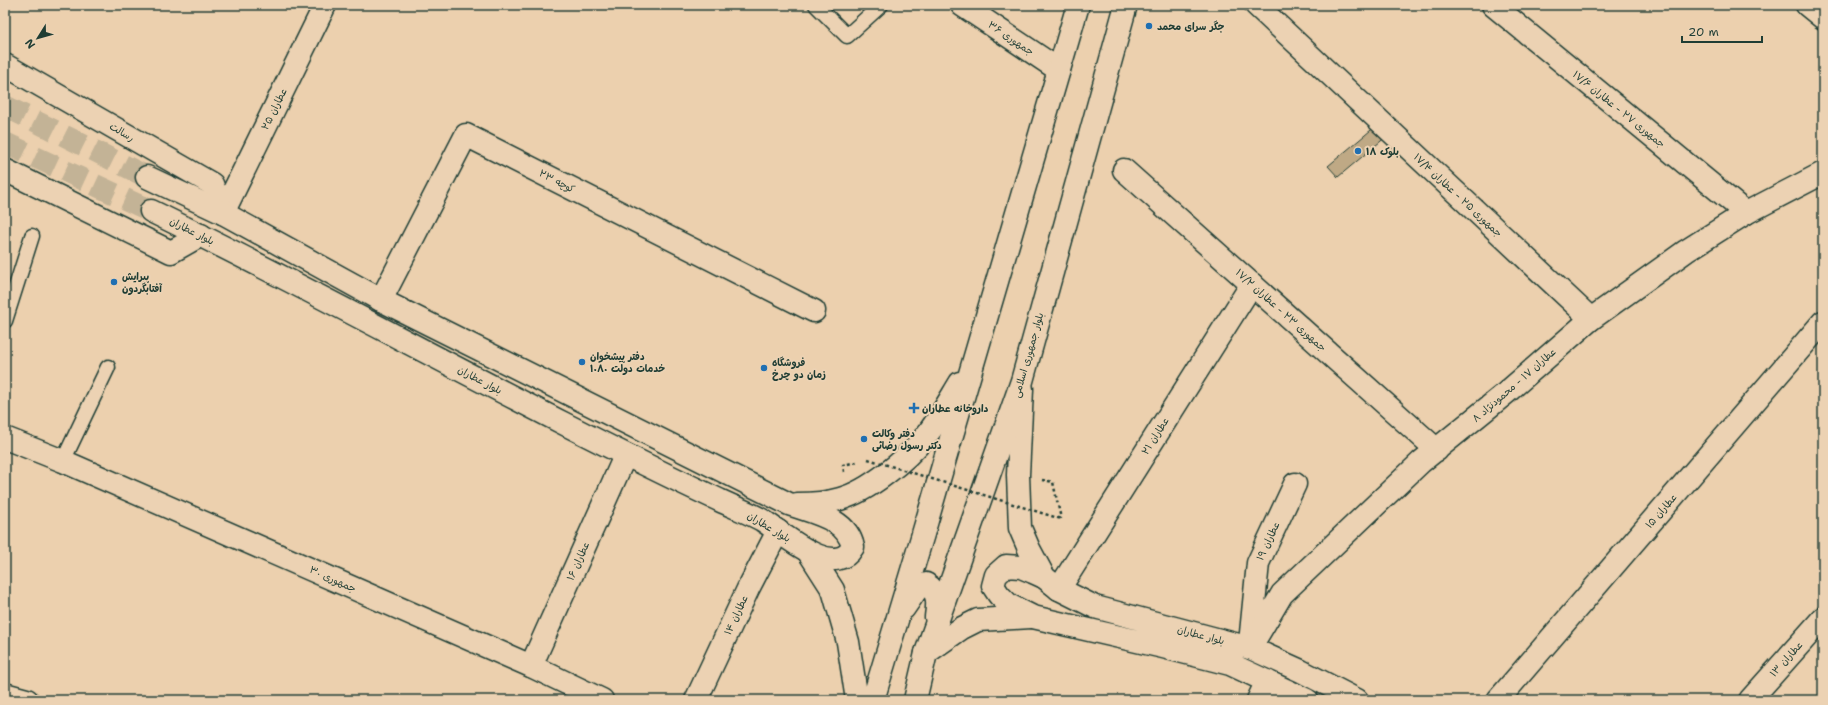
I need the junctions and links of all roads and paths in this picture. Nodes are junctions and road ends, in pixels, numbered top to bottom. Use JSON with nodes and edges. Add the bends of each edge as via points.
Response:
{"nodes":[{"id":1,"x":325,"y":5,"type":"edge"},
{"id":2,"x":816,"y":5,"type":"edge"},
{"id":3,"x":881,"y":5,"type":"edge"},
{"id":4,"x":962,"y":5,"type":"edge"},
{"id":5,"x":1078,"y":5,"type":"edge"},
{"id":6,"x":1126,"y":5,"type":"edge"},
{"id":7,"x":1256,"y":5,"type":"edge"},
{"id":8,"x":1493,"y":5,"type":"edge"},
{"id":9,"x":1806,"y":5,"type":"edge"},
{"id":10,"x":1823,"y":18,"type":"edge"},
{"id":11,"x":5,"y":65,"type":"edge"},
{"id":12,"x":1059,"y":70,"type":"junction"},
{"id":13,"x":5,"y":170,"type":"edge"},
{"id":14,"x":1124,"y":170,"type":"dead end"},
{"id":15,"x":1823,"y":173,"type":"edge"},
{"id":16,"x":147,"y":177,"type":"tunnel mouth"},
{"id":17,"x":151,"y":210,"type":"tunnel mouth"},
{"id":18,"x":1746,"y":213,"type":"junction"},
{"id":19,"x":223,"y":214,"type":"junction"},
{"id":20,"x":201,"y":235,"type":"junction"},
{"id":21,"x":32,"y":236,"type":"dead end"},
{"id":22,"x":1252,"y":284,"type":"junction"},
{"id":23,"x":381,"y":300,"type":"junction"},
{"id":24,"x":814,"y":311,"type":"dead end"},
{"id":25,"x":1591,"y":319,"type":"junction"},
{"id":26,"x":5,"y":321,"type":"edge"},
{"id":27,"x":1823,"y":322,"type":"edge"},
{"id":28,"x":972,"y":366,"type":"junction"},
{"id":29,"x":108,"y":367,"type":"dead end"},
{"id":30,"x":1022,"y":382,"type":"junction"},
{"id":31,"x":5,"y":438,"type":"edge"},
{"id":32,"x":1437,"y":450,"type":"junction"},
{"id":33,"x":625,"y":456,"type":"junction"},
{"id":34,"x":868,"y":459,"type":"dead end"},
{"id":35,"x":63,"y":461,"type":"junction"},
{"id":36,"x":1053,"y":482,"type":"dead end"},
{"id":37,"x":1295,"y":484,"type":"dead end"},
{"id":38,"x":789,"y":504,"type":"junction"},
{"id":39,"x":778,"y":531,"type":"junction"},
{"id":40,"x":808,"y":551,"type":"junction"},
{"id":41,"x":1051,"y":583,"type":"junction"},
{"id":42,"x":1032,"y":617,"type":"junction"},
{"id":43,"x":898,"y":618,"type":"junction"},
{"id":44,"x":1823,"y":618,"type":"edge"},
{"id":45,"x":935,"y":628,"type":"junction"},
{"id":46,"x":1250,"y":648,"type":"junction"},
{"id":47,"x":926,"y":653,"type":"junction"},
{"id":48,"x":531,"y":666,"type":"junction"},
{"id":49,"x":1268,"y":681,"type":"junction"},
{"id":50,"x":5,"y":694,"type":"edge"},
{"id":51,"x":27,"y":700,"type":"edge"},
{"id":52,"x":602,"y":700,"type":"edge"},
{"id":53,"x":696,"y":700,"type":"edge"},
{"id":54,"x":857,"y":700,"type":"edge"},
{"id":55,"x":873,"y":700,"type":"edge"},
{"id":56,"x":915,"y":700,"type":"edge"},
{"id":57,"x":1258,"y":700,"type":"edge"},
{"id":58,"x":1307,"y":700,"type":"edge"},
{"id":59,"x":1357,"y":700,"type":"edge"},
{"id":60,"x":1498,"y":700,"type":"edge"},
{"id":61,"x":1750,"y":700,"type":"edge"}],
"edges":[{"from":1,"to":19,"type":"street","name":"عطاران ۲۵"},
{"from":2,"to":3,"type":"lane","via":[[847,36]]},
{"from":4,"to":12,"type":"street","name":"جمهوری ۳۶"},
{"from":5,"to":12,"type":"street"},
{"from":6,"to":30,"type":"street","name":"بلوار جمهوری اسلامی"},
{"from":7,"to":25,"type":"street","name":"جمهوری ۲۵ - عطاران ۱۷/۴"},
{"from":8,"to":18,"type":"street","name":"جمهوری ۲۷ - عطاران ۱۷/۶"},
{"from":9,"to":10,"type":"street"},
{"from":11,"to":19,"type":"street","name":"رسالت","via":[[212,184]]},
{"from":12,"to":28,"type":"street"},
{"from":13,"to":20,"type":"street","via":[[171,252]]},
{"from":14,"to":22,"type":"street","name":"جمهوری ۲۳ - عطاران ۱۷/۲"},
{"from":15,"to":18,"type":"street","name":"عطاران ۱۷ - محمودنژاد ۸"},
{"from":16,"to":19,"type":"street"},
{"from":17,"to":20,"type":"street","name":"بلوار عطاران"},
{"from":18,"to":25,"type":"street","name":"عطاران ۱۷ - محمودنژاد ۸","via":[[1686,251]]},
{"from":19,"to":23,"type":"street"},
{"from":20,"to":33,"type":"street","name":"بلوار عطاران"},
{"from":21,"to":26,"type":"lane"},
{"from":22,"to":32,"type":"street","name":"جمهوری ۲۳ - عطاران ۱۷/۲"},
{"from":22,"to":41,"type":"street","name":"عطاران ۲۱"},
{"from":23,"to":24,"type":"street","name":"کوچه ۲۳","via":[[466,135]]},
{"from":23,"to":38,"type":"street"},
{"from":25,"to":32,"type":"street","name":"عطاران ۱۷ - محمودنژاد ۸"},
{"from":27,"to":60,"type":"street","name":"عطاران ۱۵"},
{"from":28,"to":38,"type":"street","via":[[926,436],[910,454],[890,470],[859,491],[841,499],[823,503]]},
{"from":28,"to":43,"type":"street"},
{"from":29,"to":35,"type":"lane"},
{"from":30,"to":41,"type":"street","via":[[1018,512],[1020,528],[1029,549]]},
{"from":30,"to":45,"type":"street","name":"بلوار جمهوری اسلامی"},
{"from":31,"to":35,"type":"street","name":"جمهوری ۳۰"},
{"from":32,"to":46,"type":"street","name":"عطاران ۱۷ - محمودنژاد ۸","via":[[1421,462],[1282,594]]},
{"from":33,"to":39,"type":"street","name":"بلوار عطاران","via":[[761,520]]},
{"from":33,"to":48,"type":"street","name":"عطاران ۱۶"},
{"from":34,"to":36,"type":"path","bridge":true,"via":[[1061,519]]},
{"from":35,"to":48,"type":"street","name":"جمهوری ۳۰"},
{"from":37,"to":46,"type":"street","name":"عطاران ۱۹","via":[[1258,563]]},
{"from":38,"to":40,"type":"street","via":[[837,523],[845,529],[853,547],[849,554],[840,559],[829,559]]},
{"from":39,"to":40,"type":"street","name":"بلوار عطاران"},
{"from":39,"to":53,"type":"street","name":"عطاران ۱۴"},
{"from":40,"to":54,"type":"street","via":[[833,590],[848,642]]},
{"from":41,"to":42,"type":"street","name":"بلوار عطاران","via":[[1021,567],[1006,566],[996,575],[993,586],[999,595],[1009,605]]},
{"from":41,"to":46,"type":"street","name":"بلوار عطاران","via":[[1095,606]]},
{"from":42,"to":47,"type":"street","via":[[978,620]]},
{"from":42,"to":49,"type":"street","name":"بلوار عطاران","via":[[1230,664]]},
{"from":43,"to":45,"type":"street","via":[[917,589],[926,584],[937,596]]},
{"from":43,"to":55,"type":"street"},
{"from":44,"to":61,"type":"street","name":"عطاران ۱۳"},
{"from":45,"to":47,"type":"street","name":"بلوار جمهوری اسلامی"},
{"from":46,"to":59,"type":"street","name":"بلوار عطاران"},
{"from":47,"to":56,"type":"street","name":"بلوار جمهوری اسلامی"},
{"from":48,"to":52,"type":"street","name":"جمهوری ۳۰"},
{"from":49,"to":57,"type":"street"},
{"from":49,"to":58,"type":"street","name":"بلوار عطاران"},
{"from":50,"to":51,"type":"street"}]}
